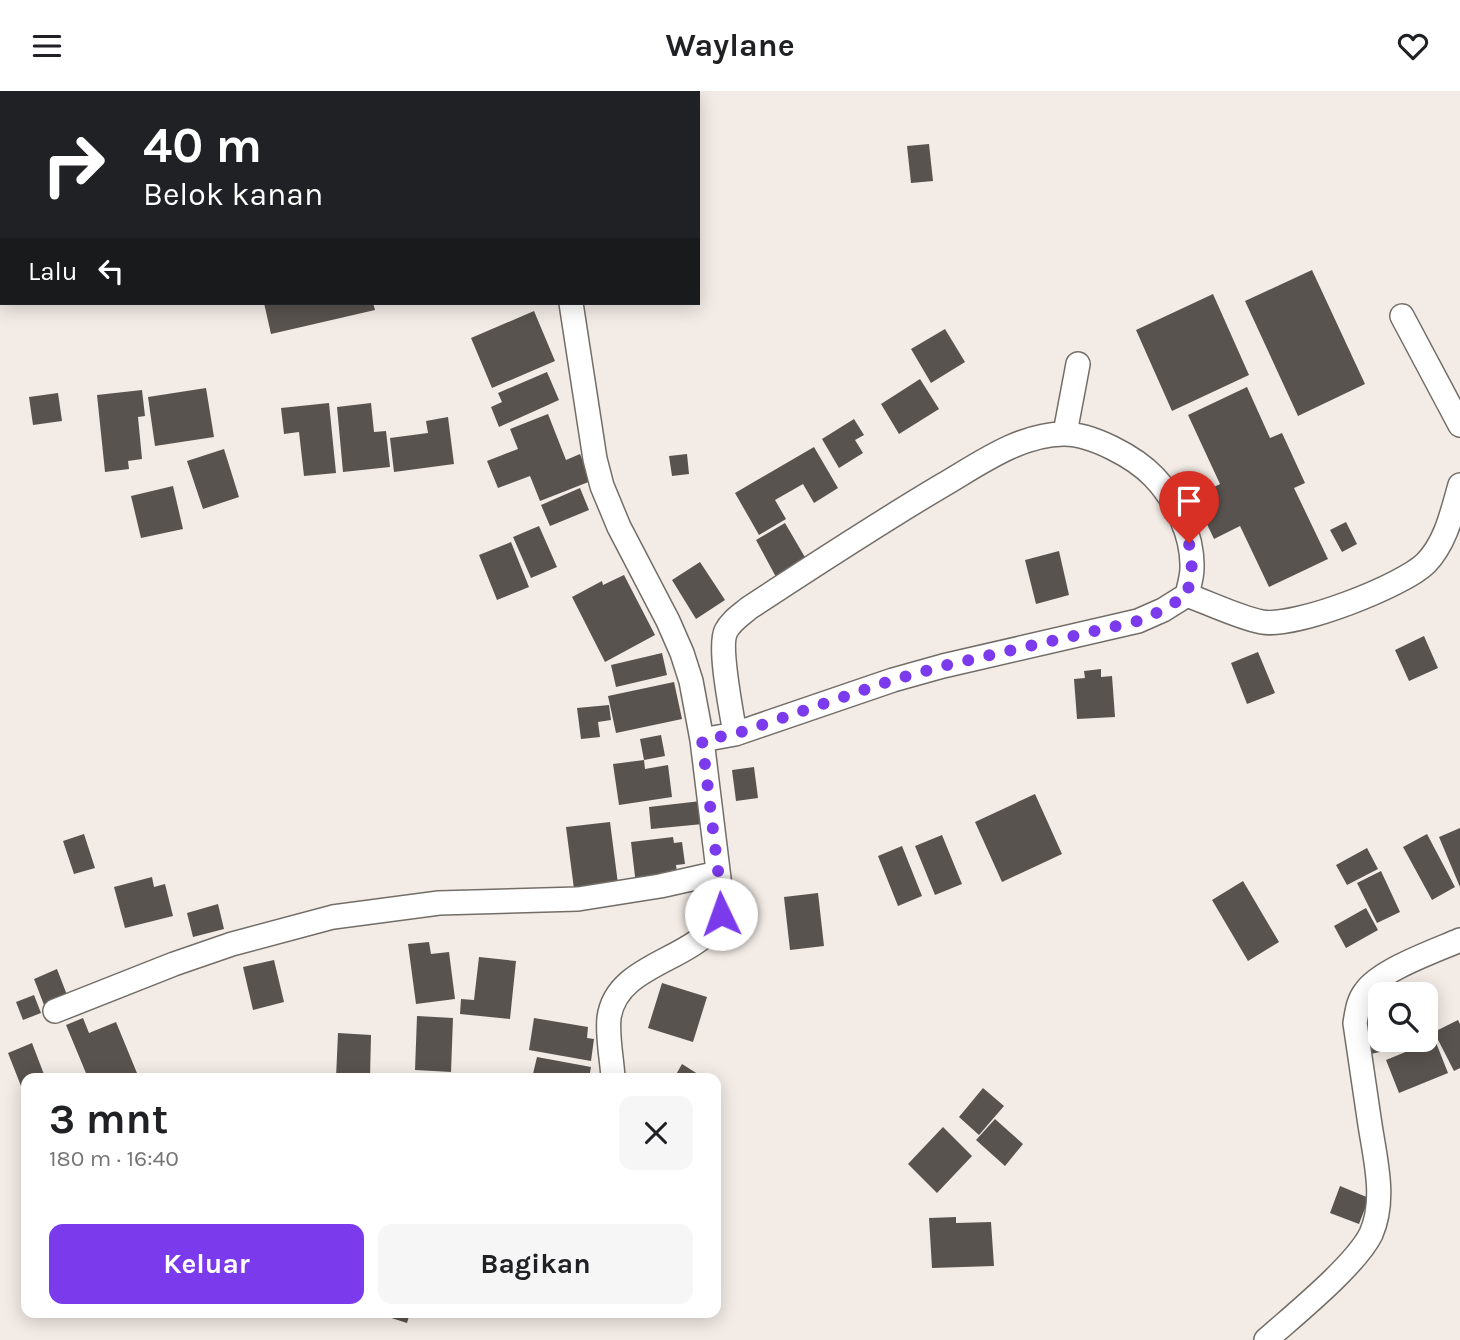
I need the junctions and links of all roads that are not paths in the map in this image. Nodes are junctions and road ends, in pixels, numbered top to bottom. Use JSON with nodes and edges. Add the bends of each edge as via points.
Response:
{"nodes":[{"id":1,"x":571,"y":305,"type":"edge"},
{"id":2,"x":1402,"y":316,"type":"dead end"},
{"id":3,"x":1078,"y":365,"type":"dead end"},
{"id":4,"x":1460,"y":425,"type":"edge"},
{"id":5,"x":1065,"y":433,"type":"junction"},
{"id":6,"x":1460,"y":485,"type":"edge"},
{"id":7,"x":1187,"y":595,"type":"junction"},
{"id":8,"x":735,"y":734,"type":"junction"},
{"id":9,"x":702,"y":740,"type":"junction"},
{"id":10,"x":718,"y":873,"type":"junction"},
{"id":11,"x":1460,"y":940,"type":"edge"},
{"id":12,"x":55,"y":1011,"type":"dead end"},
{"id":13,"x":613,"y":1073,"type":"edge"},
{"id":14,"x":1266,"y":1340,"type":"edge"}],
"edges":[{"from":1,"to":9,"type":"street","via":[[602,486],[682,653]]},
{"from":2,"to":4,"type":"street"},
{"from":3,"to":5,"type":"street"},
{"from":5,"to":7,"type":"street","via":[[1124,454],[1147,469],[1166,490],[1189,543],[1192,569]]},
{"from":5,"to":8,"type":"street","via":[[1005,449],[879,523],[732,622],[724,633],[723,649]]},
{"from":6,"to":7,"type":"street","via":[[1444,536],[1425,563],[1410,576],[1337,607],[1297,620],[1262,622]]},
{"from":7,"to":8,"type":"street","via":[[1138,621],[893,680]]},
{"from":8,"to":9,"type":"street"},
{"from":9,"to":10,"type":"street"},
{"from":10,"to":12,"type":"street","via":[[597,896],[439,903],[333,917],[232,944]]},
{"from":10,"to":13,"type":"street","via":[[722,903],[716,926],[643,972],[615,1000],[609,1019]]},
{"from":11,"to":14,"type":"street","via":[[1380,977],[1364,992],[1355,1023],[1379,1184],[1378,1213],[1370,1235],[1352,1259]]}]}
